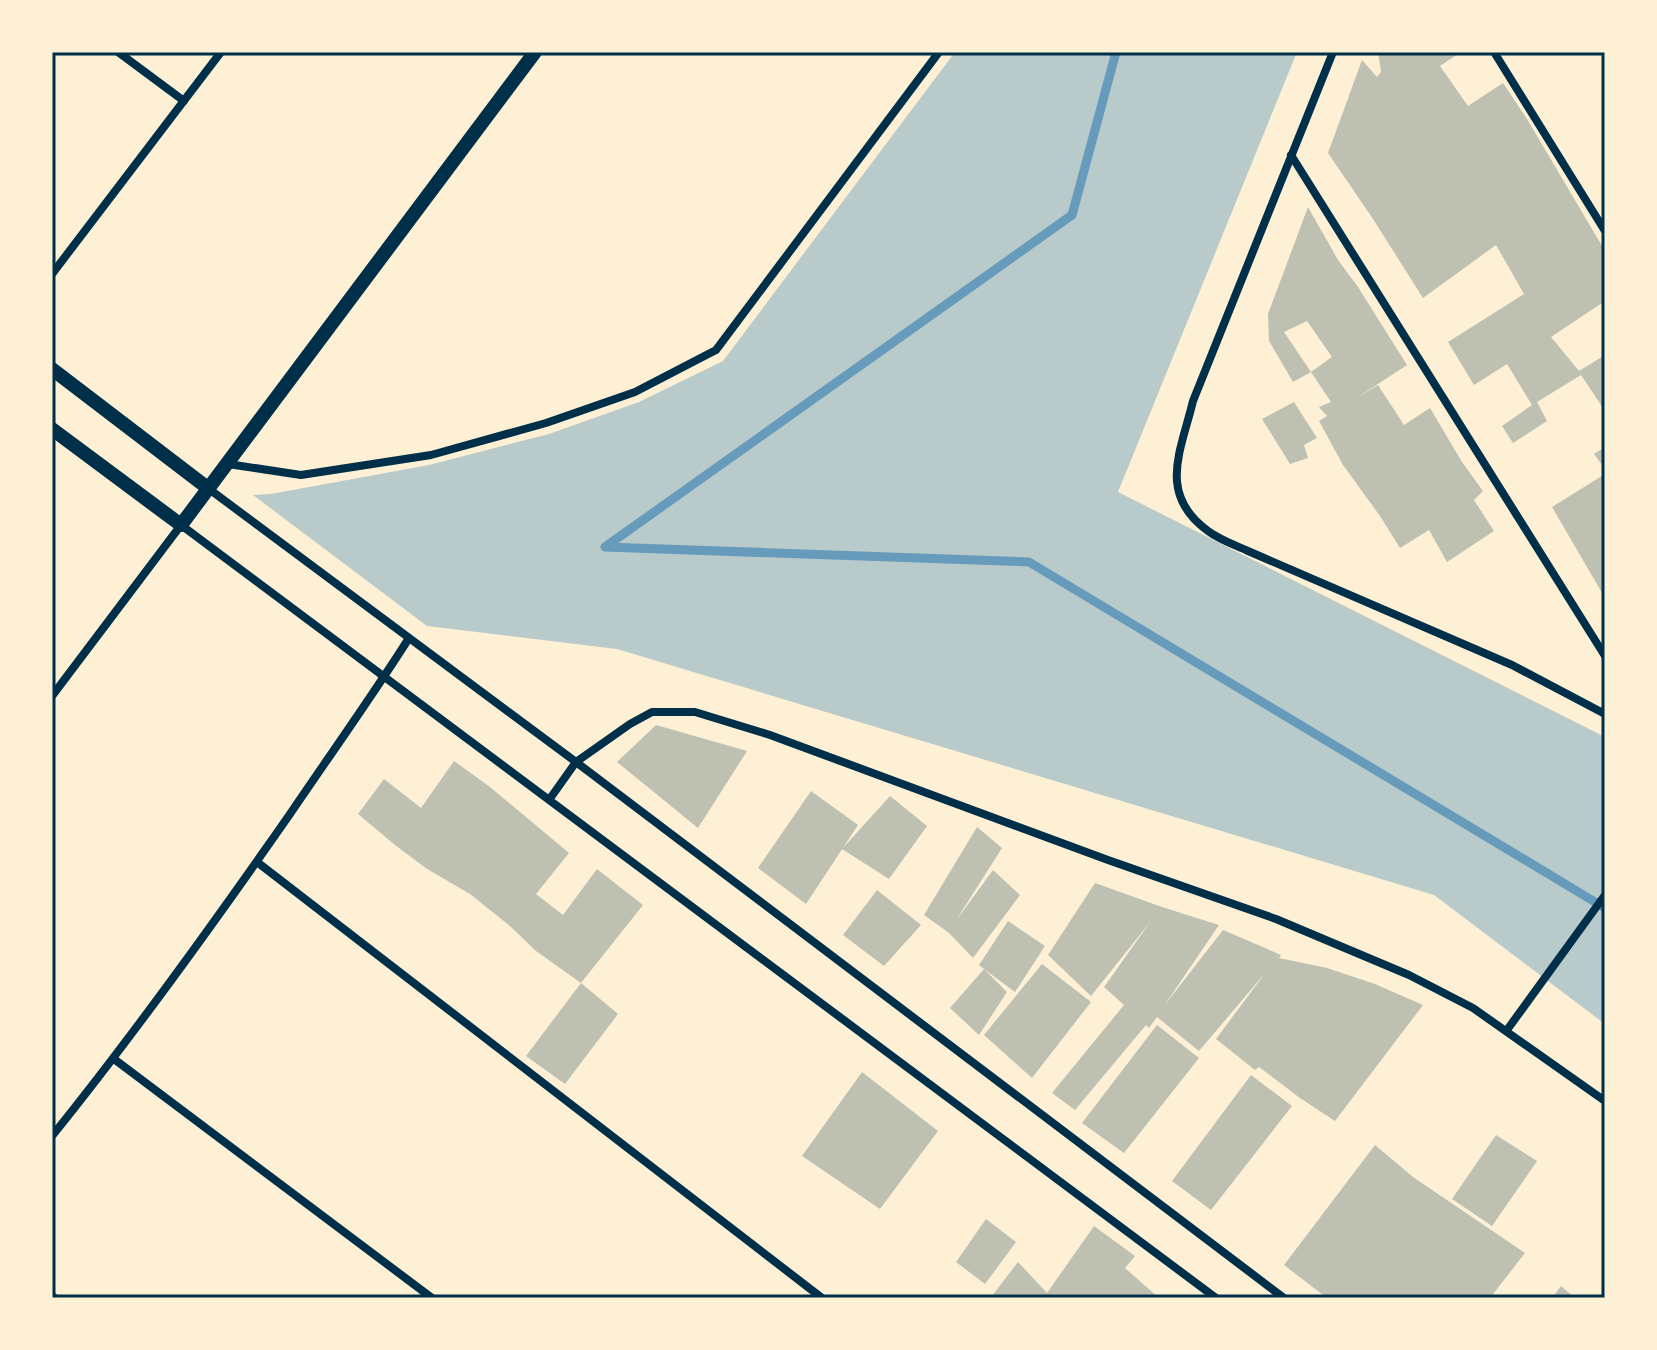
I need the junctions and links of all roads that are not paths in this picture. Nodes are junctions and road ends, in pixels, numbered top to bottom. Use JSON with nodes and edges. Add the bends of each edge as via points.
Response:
{"nodes":[{"id":1,"x":118,"y":52,"type":"edge"},
{"id":2,"x":221,"y":52,"type":"edge"},
{"id":3,"x":535,"y":52,"type":"edge"},
{"id":4,"x":939,"y":52,"type":"edge"},
{"id":5,"x":1333,"y":52,"type":"edge"},
{"id":6,"x":1494,"y":52,"type":"edge"},
{"id":7,"x":184,"y":101,"type":"junction"},
{"id":8,"x":1291,"y":155,"type":"junction"},
{"id":9,"x":1605,"y":231,"type":"edge"},
{"id":10,"x":52,"y":274,"type":"edge"},
{"id":11,"x":52,"y":369,"type":"edge"},
{"id":12,"x":52,"y":429,"type":"edge"},
{"id":13,"x":228,"y":464,"type":"junction"},
{"id":14,"x":209,"y":489,"type":"junction"},
{"id":15,"x":181,"y":525,"type":"junction"},
{"id":16,"x":409,"y":638,"type":"junction"},
{"id":17,"x":1605,"y":656,"type":"edge"},
{"id":18,"x":384,"y":678,"type":"junction"},
{"id":19,"x":52,"y":696,"type":"edge"},
{"id":20,"x":1605,"y":714,"type":"edge"},
{"id":21,"x":576,"y":762,"type":"junction"},
{"id":22,"x":549,"y":800,"type":"junction"},
{"id":23,"x":257,"y":862,"type":"junction"},
{"id":24,"x":1605,"y":895,"type":"edge"},
{"id":25,"x":1507,"y":1030,"type":"junction"},
{"id":26,"x":114,"y":1059,"type":"junction"},
{"id":27,"x":1605,"y":1101,"type":"edge"},
{"id":28,"x":52,"y":1136,"type":"edge"},
{"id":29,"x":432,"y":1298,"type":"edge"},
{"id":30,"x":822,"y":1298,"type":"edge"},
{"id":31,"x":1216,"y":1298,"type":"edge"},
{"id":32,"x":1284,"y":1298,"type":"edge"}],
"edges":[{"from":1,"to":7,"type":"street"},
{"from":2,"to":7,"type":"street"},
{"from":3,"to":13,"type":"street"},
{"from":4,"to":13,"type":"street","via":[[716,350],[635,392],[431,455],[301,475]]},
{"from":5,"to":8,"type":"street"},
{"from":6,"to":9,"type":"street"},
{"from":7,"to":10,"type":"street"},
{"from":8,"to":17,"type":"street"},
{"from":8,"to":20,"type":"street","via":[[1193,401],[1177,461],[1176,490],[1188,512],[1209,532],[1248,551],[1512,665]]},
{"from":11,"to":14,"type":"street"},
{"from":12,"to":15,"type":"street"},
{"from":13,"to":14,"type":"street"},
{"from":14,"to":15,"type":"street"},
{"from":14,"to":16,"type":"street"},
{"from":15,"to":18,"type":"street"},
{"from":15,"to":19,"type":"street"},
{"from":16,"to":18,"type":"street"},
{"from":16,"to":21,"type":"street"},
{"from":18,"to":22,"type":"street"},
{"from":18,"to":23,"type":"street"},
{"from":21,"to":22,"type":"street"},
{"from":21,"to":25,"type":"street","via":[[652,712],[695,712],[1276,919],[1409,975]]},
{"from":21,"to":32,"type":"street"},
{"from":22,"to":31,"type":"street"},
{"from":23,"to":26,"type":"street"},
{"from":23,"to":30,"type":"street"},
{"from":24,"to":25,"type":"street"},
{"from":25,"to":27,"type":"street"},
{"from":26,"to":28,"type":"street"},
{"from":26,"to":29,"type":"street"}]}
